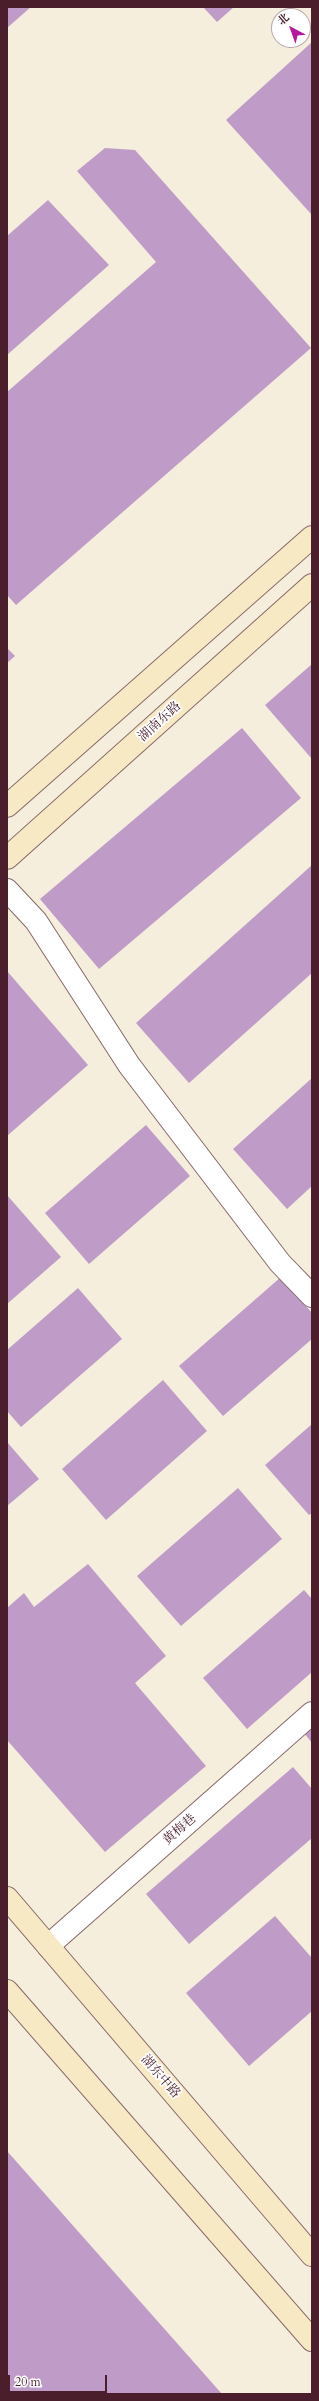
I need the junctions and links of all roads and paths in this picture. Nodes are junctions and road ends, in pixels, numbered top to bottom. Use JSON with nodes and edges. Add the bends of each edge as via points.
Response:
{"nodes":[{"id":1,"x":312,"y":537,"type":"edge"},
{"id":2,"x":312,"y":585,"type":"edge"},
{"id":3,"x":7,"y":806,"type":"edge"},
{"id":4,"x":7,"y":858,"type":"edge"},
{"id":5,"x":7,"y":890,"type":"edge"},
{"id":6,"x":312,"y":1296,"type":"edge"},
{"id":7,"x":312,"y":1713,"type":"edge"},
{"id":8,"x":7,"y":1898,"type":"edge"},
{"id":9,"x":48,"y":1946,"type":"junction"},
{"id":10,"x":7,"y":1991,"type":"edge"},
{"id":11,"x":312,"y":2255,"type":"edge"},
{"id":12,"x":312,"y":2340,"type":"edge"}],
"edges":[{"from":1,"to":3,"type":"main road"},
{"from":2,"to":4,"type":"main road","name":"湖南东路"},
{"from":5,"to":6,"type":"street","via":[[36,921],[129,1065],[280,1263]]},
{"from":7,"to":9,"type":"street","name":"黄梅巷"},
{"from":8,"to":9,"type":"main road","name":"湖东中路"},
{"from":9,"to":11,"type":"main road","name":"湖东中路"},
{"from":10,"to":12,"type":"main road"}]}
